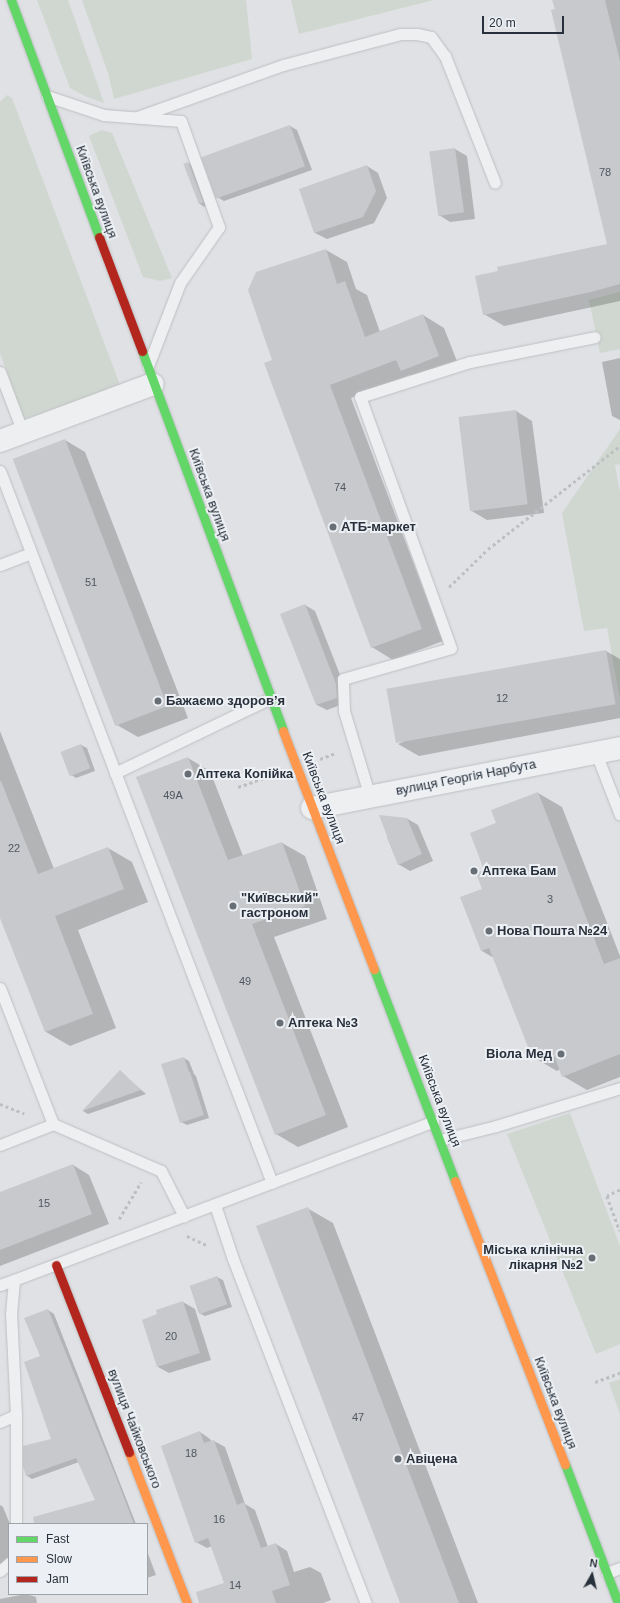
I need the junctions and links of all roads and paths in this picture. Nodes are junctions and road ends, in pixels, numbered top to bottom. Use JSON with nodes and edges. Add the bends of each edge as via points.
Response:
{"nodes":[{"id":1,"x":11,"y":0,"type":"edge"},
{"id":2,"x":47,"y":96,"type":"junction"},
{"id":3,"x":137,"y":117,"type":"junction"},
{"id":4,"x":495,"y":183,"type":"dead end"},
{"id":5,"x":595,"y":337,"type":"dead end"},
{"id":6,"x":0,"y":372,"type":"edge"},
{"id":7,"x":150,"y":376,"type":"junction"},
{"id":8,"x":22,"y":433,"type":"junction"},
{"id":9,"x":0,"y":441,"type":"edge"},
{"id":10,"x":620,"y":446,"type":"edge"},
{"id":11,"x":0,"y":471,"type":"edge"},
{"id":12,"x":31,"y":552,"type":"junction"},
{"id":13,"x":0,"y":565,"type":"edge"},
{"id":14,"x":434,"y":601,"type":"junction"},
{"id":15,"x":271,"y":698,"type":"junction"},
{"id":16,"x":620,"y":748,"type":"edge"},
{"id":17,"x":596,"y":753,"type":"junction"},
{"id":18,"x":115,"y":773,"type":"junction"},
{"id":19,"x":370,"y":797,"type":"junction"},
{"id":20,"x":312,"y":808,"type":"junction"},
{"id":21,"x":620,"y":815,"type":"edge"},
{"id":22,"x":0,"y":988,"type":"edge"},
{"id":23,"x":620,"y":1088,"type":"edge"},
{"id":24,"x":433,"y":1122,"type":"junction"},
{"id":25,"x":53,"y":1124,"type":"junction"},
{"id":26,"x":440,"y":1140,"type":"junction"},
{"id":27,"x":0,"y":1144,"type":"edge"},
{"id":28,"x":151,"y":1167,"type":"junction"},
{"id":29,"x":272,"y":1183,"type":"junction"},
{"id":30,"x":620,"y":1190,"type":"edge"},
{"id":31,"x":215,"y":1205,"type":"junction"},
{"id":32,"x":184,"y":1216,"type":"junction"},
{"id":33,"x":164,"y":1224,"type":"junction"},
{"id":34,"x":620,"y":1231,"type":"edge"},
{"id":35,"x":101,"y":1248,"type":"junction"},
{"id":36,"x":233,"y":1259,"type":"junction"},
{"id":37,"x":56,"y":1264,"type":"junction"},
{"id":38,"x":14,"y":1280,"type":"junction"},
{"id":39,"x":0,"y":1285,"type":"edge"},
{"id":40,"x":620,"y":1373,"type":"edge"},
{"id":41,"x":595,"y":1382,"type":"dead end"},
{"id":42,"x":16,"y":1416,"type":"junction"},
{"id":43,"x":0,"y":1422,"type":"edge"},
{"id":44,"x":16,"y":1523,"type":"edge"},
{"id":45,"x":8,"y":1564,"type":"edge"},
{"id":46,"x":620,"y":1568,"type":"edge"},
{"id":47,"x":0,"y":1571,"type":"edge"},
{"id":48,"x":607,"y":1573,"type":"junction"},
{"id":49,"x":187,"y":1603,"type":"edge"},
{"id":50,"x":366,"y":1603,"type":"edge"},
{"id":51,"x":618,"y":1603,"type":"edge"}],
"edges":[{"from":1,"to":2,"type":"main road","name":"Київська вулиця"},
{"from":2,"to":3,"type":"lane","via":[[104,115]]},
{"from":2,"to":7,"type":"main road","name":"Київська вулиця"},
{"from":3,"to":4,"type":"lane","via":[[283,65],[400,34],[417,34],[431,38],[445,56]]},
{"from":3,"to":7,"type":"lane","via":[[181,121],[219,227],[180,283]]},
{"from":5,"to":14,"type":"lane","via":[[470,362],[360,397]]},
{"from":6,"to":8,"type":"lane"},
{"from":7,"to":8,"type":"street"},
{"from":7,"to":15,"type":"main road","name":"Київська вулиця"},
{"from":8,"to":9,"type":"street"},
{"from":10,"to":14,"type":"path","via":[[488,549]]},
{"from":11,"to":12,"type":"lane"},
{"from":12,"to":13,"type":"lane"},
{"from":12,"to":18,"type":"lane"},
{"from":14,"to":19,"type":"lane","via":[[451,648],[343,679],[344,711]]},
{"from":15,"to":18,"type":"lane"},
{"from":15,"to":20,"type":"main road","name":"Київська вулиця"},
{"from":16,"to":17,"type":"street","name":"вулиця Георгія Нарбута"},
{"from":17,"to":19,"type":"street","name":"вулиця Георгія Нарбута"},
{"from":17,"to":21,"type":"lane"},
{"from":18,"to":29,"type":"lane"},
{"from":19,"to":20,"type":"street","name":"вулиця Георгія Нарбута"},
{"from":20,"to":24,"type":"main road","name":"Київська вулиця"},
{"from":22,"to":25,"type":"lane"},
{"from":23,"to":26,"type":"lane","via":[[496,1126]]},
{"from":24,"to":26,"type":"main road","name":"Київська вулиця"},
{"from":24,"to":29,"type":"lane"},
{"from":25,"to":27,"type":"lane"},
{"from":25,"to":28,"type":"lane"},
{"from":26,"to":48,"type":"main road","name":"Київська вулиця"},
{"from":28,"to":32,"type":"lane","via":[[161,1171]]},
{"from":28,"to":35,"type":"path"},
{"from":29,"to":31,"type":"lane"},
{"from":30,"to":34,"type":"path","via":[[607,1196]]},
{"from":31,"to":32,"type":"lane"},
{"from":31,"to":36,"type":"lane"},
{"from":32,"to":33,"type":"lane"},
{"from":33,"to":35,"type":"lane"},
{"from":33,"to":36,"type":"path"},
{"from":35,"to":37,"type":"lane"},
{"from":36,"to":50,"type":"lane"},
{"from":37,"to":38,"type":"lane"},
{"from":37,"to":49,"type":"main road","name":"вулиця Чайковського"},
{"from":38,"to":39,"type":"lane"},
{"from":38,"to":42,"type":"lane","via":[[11,1314]]},
{"from":40,"to":41,"type":"path"},
{"from":42,"to":43,"type":"lane"},
{"from":42,"to":44,"type":"lane"},
{"from":45,"to":47,"type":"lane"},
{"from":46,"to":48,"type":"lane"},
{"from":48,"to":51,"type":"main road","name":"Київська вулиця"}]}
